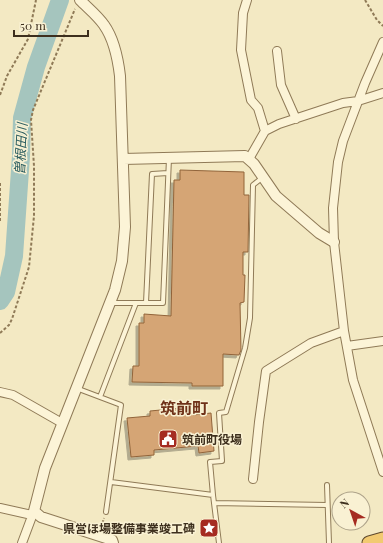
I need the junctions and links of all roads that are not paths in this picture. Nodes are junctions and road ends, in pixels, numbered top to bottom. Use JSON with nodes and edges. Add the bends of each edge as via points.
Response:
{"nodes":[{"id":1,"x":247,"y":0,"type":"edge"},
{"id":2,"x":78,"y":3,"type":"edge"},
{"id":3,"x":383,"y":42,"type":"edge"},
{"id":4,"x":277,"y":51,"type":"dead end"},
{"id":5,"x":383,"y":93,"type":"edge"},
{"id":6,"x":358,"y":101,"type":"junction"},
{"id":7,"x":296,"y":119,"type":"junction"},
{"id":8,"x":265,"y":131,"type":"junction"},
{"id":9,"x":169,"y":158,"type":"junction"},
{"id":10,"x":123,"y":159,"type":"junction"},
{"id":11,"x":249,"y":159,"type":"junction"},
{"id":12,"x":168,"y":173,"type":"junction"},
{"id":13,"x":263,"y":177,"type":"junction"},
{"id":14,"x":334,"y":242,"type":"junction"},
{"id":15,"x":110,"y":303,"type":"junction"},
{"id":16,"x":136,"y":303,"type":"junction"},
{"id":17,"x":146,"y":303,"type":"junction"},
{"id":18,"x":344,"y":332,"type":"junction"},
{"id":19,"x":383,"y":341,"type":"edge"},
{"id":20,"x":347,"y":346,"type":"junction"},
{"id":21,"x":76,"y":388,"type":"junction"},
{"id":22,"x":0,"y":392,"type":"edge"},
{"id":23,"x":100,"y":397,"type":"junction"},
{"id":24,"x":62,"y":422,"type":"junction"},
{"id":25,"x":383,"y":472,"type":"edge"},
{"id":26,"x":252,"y":480,"type":"dead end"},
{"id":27,"x":111,"y":482,"type":"junction"},
{"id":28,"x":327,"y":485,"type":"dead end"},
{"id":29,"x":213,"y":495,"type":"junction"},
{"id":30,"x":214,"y":503,"type":"junction"},
{"id":31,"x":327,"y":505,"type":"junction"},
{"id":32,"x":0,"y":508,"type":"edge"},
{"id":33,"x":106,"y":512,"type":"road end"},
{"id":34,"x":33,"y":513,"type":"junction"},
{"id":35,"x":383,"y":539,"type":"edge"},
{"id":36,"x":22,"y":543,"type":"edge"},
{"id":37,"x":113,"y":543,"type":"edge"},
{"id":38,"x":219,"y":543,"type":"edge"},
{"id":39,"x":330,"y":543,"type":"edge"},
{"id":40,"x":369,"y":543,"type":"edge"}],
"edges":[{"from":1,"to":8,"type":"street","via":[[243,13],[241,50],[251,100],[258,108]]},
{"from":2,"to":10,"type":"street","via":[[104,25],[116,52],[120,76]]},
{"from":3,"to":6,"type":"street"},
{"from":4,"to":7,"type":"street","via":[[281,85]]},
{"from":5,"to":6,"type":"street"},
{"from":6,"to":7,"type":"street","via":[[342,103]]},
{"from":6,"to":14,"type":"street","via":[[338,162],[333,208]]},
{"from":7,"to":8,"type":"street"},
{"from":8,"to":11,"type":"street"},
{"from":9,"to":10,"type":"street"},
{"from":9,"to":11,"type":"street","via":[[245,156]]},
{"from":9,"to":12,"type":"lane"},
{"from":10,"to":15,"type":"street","via":[[125,227],[122,261]]},
{"from":11,"to":13,"type":"street"},
{"from":12,"to":17,"type":"lane","via":[[152,174]]},
{"from":12,"to":17,"type":"lane","via":[[163,303]]},
{"from":13,"to":14,"type":"street","via":[[276,196],[319,233]]},
{"from":13,"to":29,"type":"lane","via":[[253,185],[250,318],[245,348],[226,412],[219,414],[222,461],[210,462]]},
{"from":14,"to":18,"type":"street"},
{"from":15,"to":16,"type":"lane"},
{"from":15,"to":21,"type":"street"},
{"from":16,"to":17,"type":"lane"},
{"from":16,"to":23,"type":"lane"},
{"from":18,"to":20,"type":"street"},
{"from":18,"to":26,"type":"street","via":[[312,343],[266,371]]},
{"from":19,"to":20,"type":"street"},
{"from":20,"to":25,"type":"street","via":[[353,380]]},
{"from":21,"to":23,"type":"lane"},
{"from":21,"to":24,"type":"street"},
{"from":22,"to":24,"type":"street","via":[[13,395]]},
{"from":23,"to":27,"type":"lane","via":[[121,405]]},
{"from":24,"to":34,"type":"street","via":[[45,468]]},
{"from":27,"to":29,"type":"lane"},
{"from":27,"to":33,"type":"lane"},
{"from":28,"to":31,"type":"lane"},
{"from":29,"to":30,"type":"lane"},
{"from":30,"to":31,"type":"lane"},
{"from":30,"to":38,"type":"lane"},
{"from":31,"to":39,"type":"lane"},
{"from":32,"to":34,"type":"street"},
{"from":34,"to":36,"type":"street"},
{"from":34,"to":37,"type":"street","via":[[99,535],[112,540]]},
{"from":35,"to":40,"type":"highway"}]}
